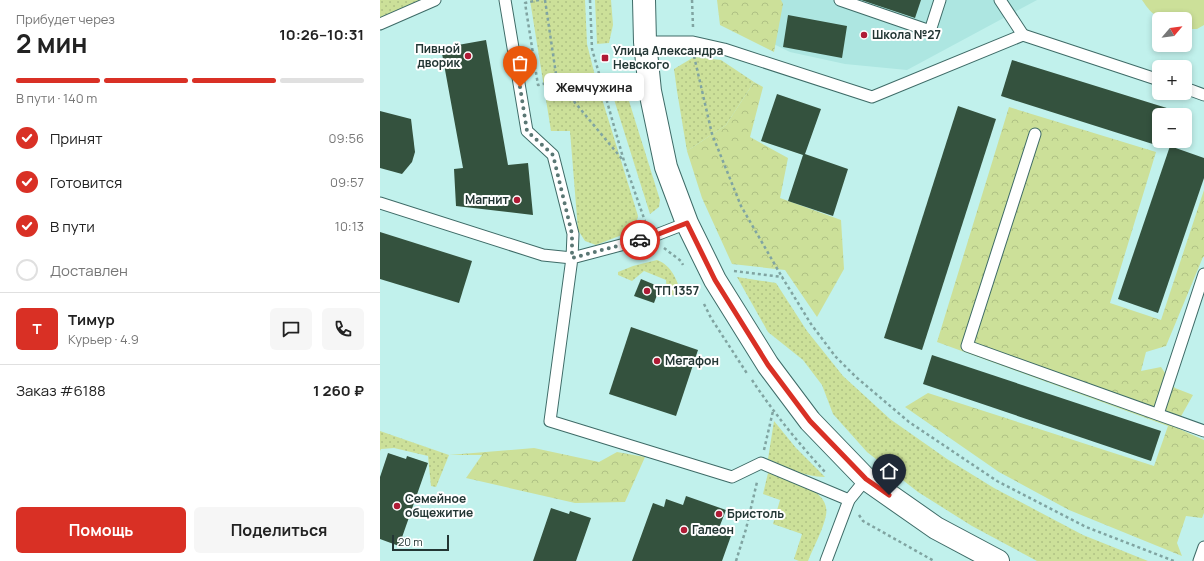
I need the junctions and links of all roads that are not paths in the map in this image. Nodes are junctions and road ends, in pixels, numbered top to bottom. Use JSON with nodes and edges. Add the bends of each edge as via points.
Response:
{"nodes":[{"id":1,"x":436,"y":0,"type":"edge"},
{"id":2,"x":505,"y":0,"type":"edge"},
{"id":3,"x":644,"y":0,"type":"edge"},
{"id":4,"x":840,"y":0,"type":"edge"},
{"id":5,"x":940,"y":0,"type":"edge"},
{"id":6,"x":1000,"y":0,"type":"edge"},
{"id":7,"x":380,"y":24,"type":"edge"},
{"id":8,"x":1023,"y":35,"type":"junction"},
{"id":9,"x":645,"y":42,"type":"junction"},
{"id":10,"x":1152,"y":78,"type":"edge"},
{"id":11,"x":1192,"y":91,"type":"edge"},
{"id":12,"x":1204,"y":95,"type":"edge"},
{"id":13,"x":1035,"y":134,"type":"dead end"},
{"id":14,"x":380,"y":203,"type":"edge"},
{"id":15,"x":687,"y":223,"type":"junction"},
{"id":16,"x":572,"y":258,"type":"junction"},
{"id":17,"x":1204,"y":274,"type":"edge"},
{"id":18,"x":1158,"y":414,"type":"junction"},
{"id":19,"x":1204,"y":431,"type":"edge"},
{"id":20,"x":866,"y":479,"type":"junction"},
{"id":21,"x":850,"y":500,"type":"junction"},
{"id":22,"x":1204,"y":547,"type":"edge"},
{"id":23,"x":826,"y":561,"type":"edge"},
{"id":24,"x":998,"y":561,"type":"edge"},
{"id":25,"x":1199,"y":561,"type":"edge"}],
"edges":[{"from":1,"to":7,"type":"lane"},
{"from":2,"to":16,"type":"lane","via":[[527,131],[553,155],[572,234]]},
{"from":3,"to":9,"type":"street"},
{"from":4,"to":5,"type":"lane","via":[[930,31]]},
{"from":6,"to":8,"type":"lane"},
{"from":8,"to":9,"type":"lane","via":[[872,97],[724,49],[694,42]]},
{"from":8,"to":10,"type":"lane"},
{"from":9,"to":15,"type":"street","via":[[650,91],[666,167]]},
{"from":11,"to":12,"type":"lane"},
{"from":13,"to":18,"type":"lane","via":[[967,346]]},
{"from":14,"to":16,"type":"lane","via":[[543,255]]},
{"from":15,"to":16,"type":"lane","via":[[651,237]]},
{"from":15,"to":20,"type":"street","via":[[715,280],[768,365],[810,421]]},
{"from":16,"to":21,"type":"lane","via":[[550,421],[732,477],[761,464]]},
{"from":17,"to":18,"type":"lane"},
{"from":18,"to":19,"type":"lane"},
{"from":20,"to":21,"type":"lane"},
{"from":20,"to":24,"type":"street","via":[[936,528]]},
{"from":21,"to":23,"type":"lane"},
{"from":22,"to":25,"type":"lane"}]}
